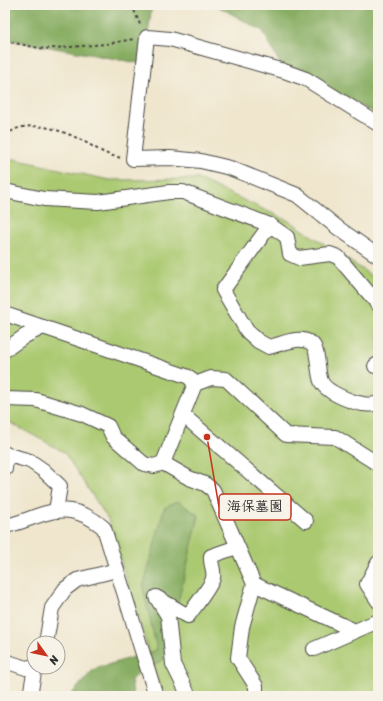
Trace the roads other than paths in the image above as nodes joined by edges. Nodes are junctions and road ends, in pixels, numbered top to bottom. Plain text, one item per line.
1 (378, 124) edge
2 (5, 191) edge
3 (270, 225) junction
4 (378, 256) edge
5 (378, 304) edge
6 (5, 314) edge
7 (43, 328) junction
8 (5, 350) edge
9 (195, 384) junction
10 (5, 399) edge
11 (378, 404) edge
12 (183, 415) junction
13 (5, 454) edge
14 (163, 463) junction
15 (378, 464) edge
16 (5, 469) edge
17 (56, 511) junction
18 (306, 521) dead end
19 (5, 526) edge
20 (237, 547) junction
21 (378, 563) edge
22 (118, 570) junction
23 (254, 584) junction
24 (378, 601) edge
25 (378, 621) edge
26 (355, 631) junction
27 (47, 635) edge
28 (314, 648) dead end
29 (5, 661) edge
30 (26, 668) edge
31 (33, 675) edge
32 (30, 696) edge
33 (156, 696) edge
34 (189, 696) edge
35 (256, 696) edge

1 - 4 street
2 - 3 street
3 - 5 street
3 - 11 street
6 - 7 street
7 - 8 street
7 - 9 street
9 - 12 street
9 - 15 street
10 - 14 street
12 - 14 street
12 - 18 street
13 - 16 street
13 - 17 street
14 - 20 street
17 - 19 street
17 - 22 street
20 - 23 street
20 - 34 street
21 - 24 street
22 - 27 street
22 - 33 street
23 - 26 street
23 - 35 street
25 - 26 street
26 - 28 street
29 - 30 street
31 - 32 street

